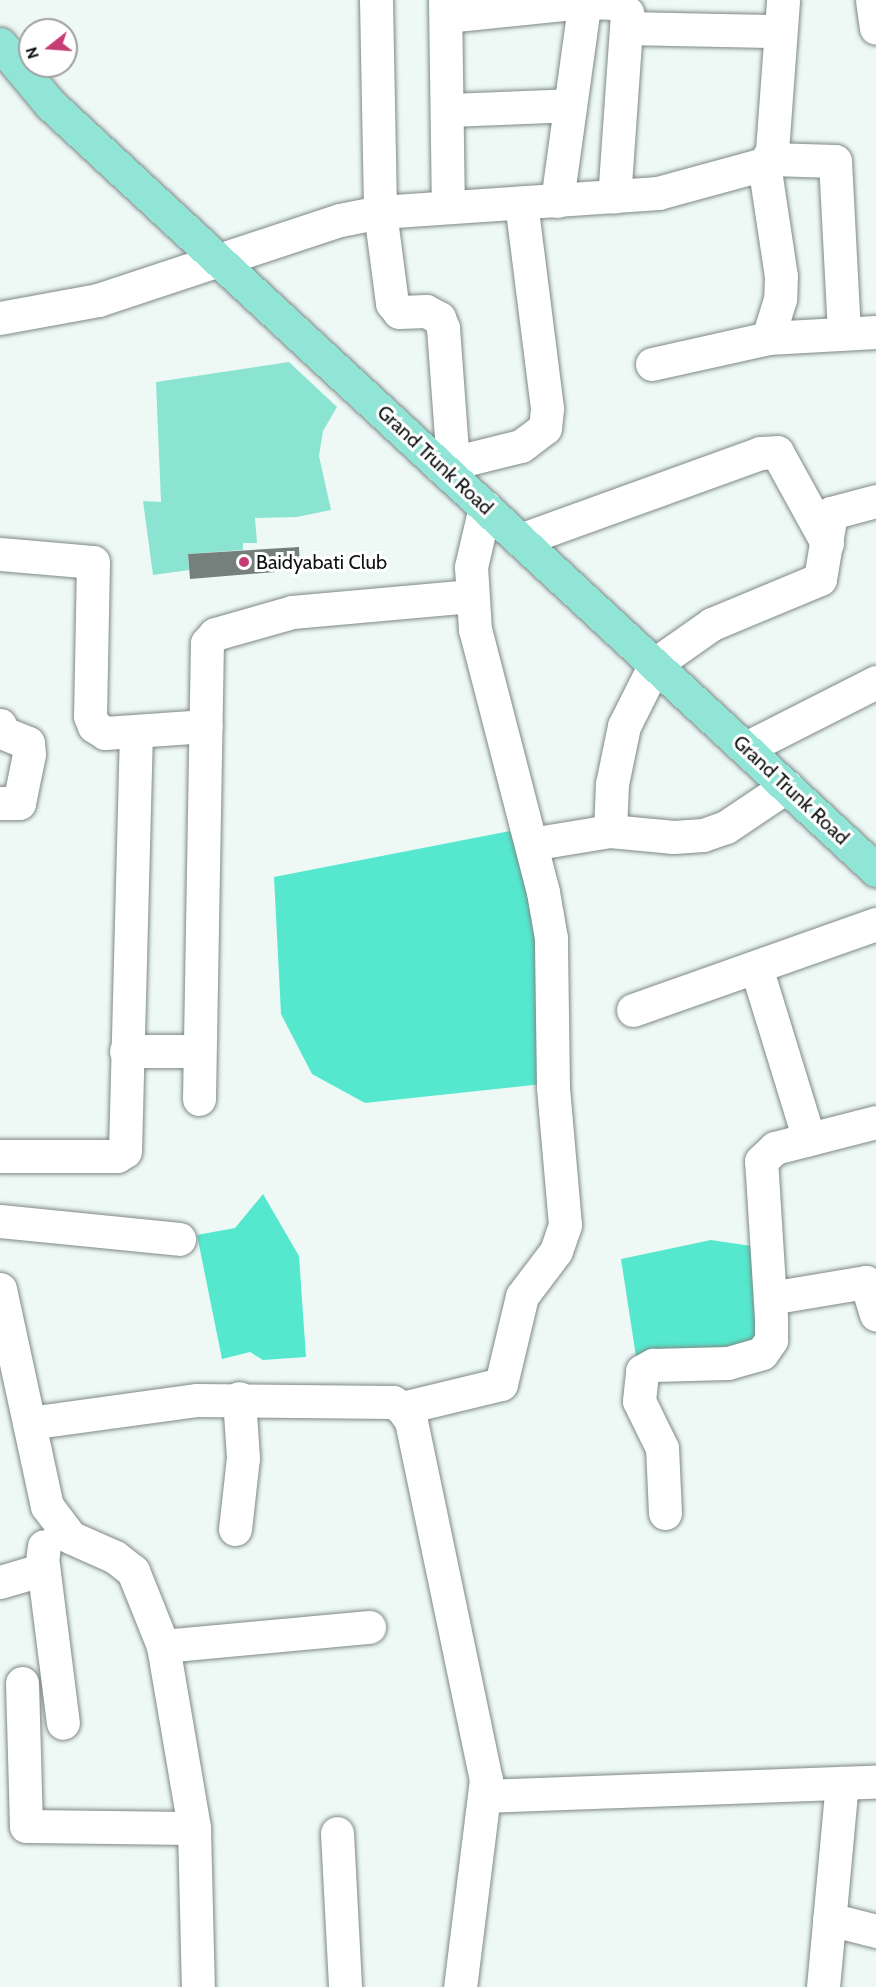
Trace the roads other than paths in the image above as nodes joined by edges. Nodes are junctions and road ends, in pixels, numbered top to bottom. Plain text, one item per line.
1 (376, 0) edge
2 (872, 0) edge
3 (585, 1) edge
4 (445, 8) edge
5 (781, 15) edge
6 (876, 27) edge
7 (629, 28) junction
8 (0, 44) edge
9 (570, 105) junction
10 (448, 110) junction
11 (767, 162) junction
12 (614, 197) junction
13 (557, 201) junction
14 (521, 203) junction
15 (448, 207) junction
16 (380, 212) junction
17 (217, 260) junction
18 (0, 318) edge
19 (860, 332) edge
20 (768, 338) junction
21 (652, 364) dead end
22 (446, 464) junction
23 (876, 501) edge
24 (485, 507) junction
25 (520, 540) junction
26 (827, 543) junction
27 (0, 554) edge
28 (471, 596) junction
29 (655, 664) junction
30 (876, 682) edge
31 (0, 725) edge
32 (206, 726) junction
33 (136, 731) junction
34 (746, 747) junction
35 (787, 786) junction
36 (0, 803) edge
37 (610, 831) junction
38 (531, 844) junction
39 (876, 870) edge
40 (876, 924) edge
41 (756, 966) junction
42 (633, 1010) dead end
43 (126, 1051) junction
44 (199, 1051) junction
45 (199, 1099) dead end
46 (876, 1122) edge
47 (809, 1139) junction
48 (0, 1156) edge
49 (0, 1221) edge
50 (180, 1239) dead end
51 (0, 1289) edge
52 (770, 1298) junction
53 (876, 1314) edge
54 (239, 1398) junction
55 (402, 1408) junction
56 (29, 1423) junction
57 (46, 1506) junction
58 (665, 1513) dead end
59 (235, 1529) dead end
60 (43, 1565) junction
61 (0, 1582) edge
62 (369, 1627) dead end
63 (163, 1646) junction
64 (22, 1683) dead end
65 (63, 1723) dead end
66 (876, 1782) edge
67 (842, 1783) junction
68 (486, 1796) junction
69 (194, 1828) junction
70 (337, 1833) dead end
71 (829, 1919) junction
72 (876, 1931) edge
73 (198, 1987) edge
74 (345, 1987) edge
75 (460, 1987) edge
76 (823, 1987) edge

1 - 16 street
2 - 6 street
3 - 4 street
3 - 7 street
3 - 9 street
4 - 10 street
5 - 7 street
5 - 11 street
7 - 12 street
8 - 17 main road, Grand Trunk Road
9 - 10 street
9 - 13 street
10 - 15 street
11 - 12 street
11 - 19 street
11 - 20 street
12 - 13 street
13 - 14 street
14 - 15 street
14 - 22 street
15 - 16 street
16 - 17 street
16 - 22 street
17 - 18 street
17 - 22 main road, Grand Trunk Road
19 - 20 street
20 - 21 street
22 - 24 main road, Grand Trunk Road
23 - 26 street
24 - 25 main road, Grand Trunk Road
24 - 28 street
25 - 26 street
25 - 29 main road, Grand Trunk Road
26 - 29 street
27 - 33 street
28 - 32 street
28 - 38 street
29 - 34 main road, Grand Trunk Road
29 - 37 street
30 - 34 street
31 - 36 street
32 - 33 street
32 - 44 street
33 - 43 street
34 - 35 main road, Grand Trunk Road
35 - 37 street
35 - 39 main road, Grand Trunk Road
37 - 38 street
38 - 55 street
40 - 41 street
41 - 42 street
41 - 47 street
43 - 44 street
43 - 48 street
44 - 45 street
46 - 47 street
47 - 52 street
49 - 50 street
51 - 56 street
52 - 53 street
52 - 58 street
54 - 55 street
54 - 56 street
54 - 59 street
55 - 68 street
56 - 57 street
57 - 60 street
57 - 63 street
60 - 61 street
60 - 65 street
62 - 63 street
63 - 69 street
64 - 69 street
66 - 67 street
67 - 68 street
67 - 71 street
68 - 75 street
69 - 73 street
70 - 74 street
71 - 72 street
71 - 76 street

